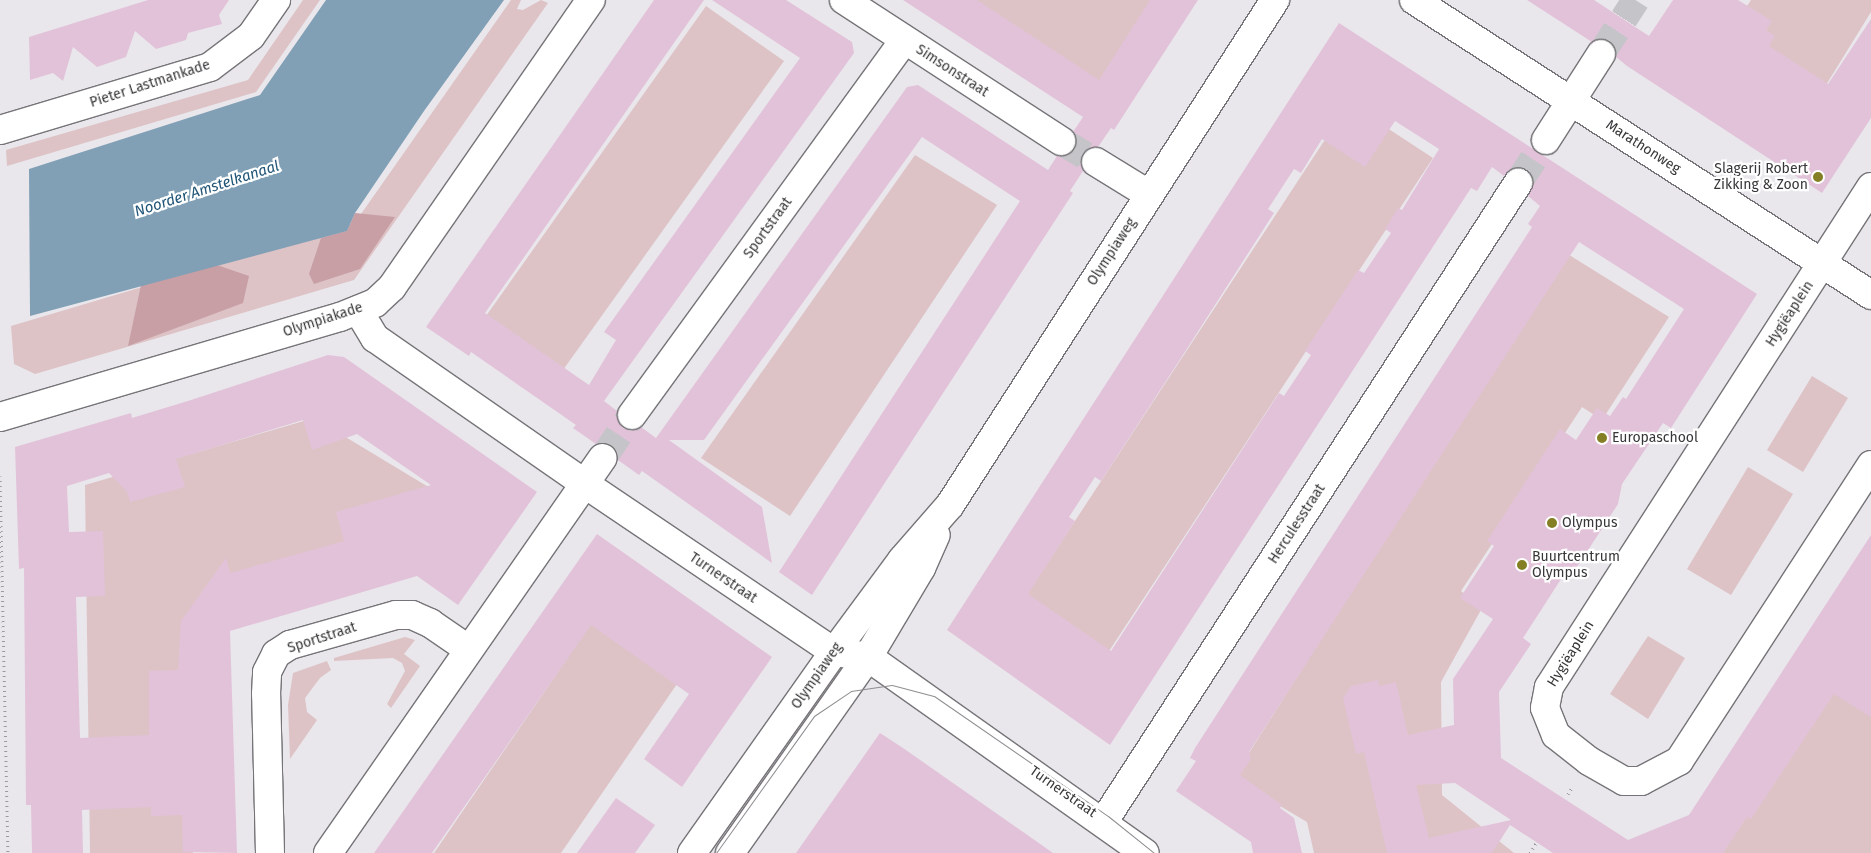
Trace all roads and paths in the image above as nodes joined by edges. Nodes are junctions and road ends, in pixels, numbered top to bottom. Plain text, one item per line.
1 (276, 0) edge
2 (591, 0) edge
3 (844, 0) edge
4 (1275, 0) edge
5 (1414, 0) edge
6 (904, 40) junction
7 (1601, 54) tunnel mouth
8 (1571, 100) junction
9 (0, 130) edge
10 (1546, 140) tunnel mouth
11 (1061, 141) tunnel mouth
12 (1096, 162) tunnel mouth
13 (1518, 183) tunnel mouth
14 (1871, 187) edge
15 (1148, 194) junction
16 (1822, 263) junction
17 (1871, 295) edge
18 (358, 310) junction
19 (632, 415) tunnel mouth
20 (0, 417) edge
21 (603, 458) tunnel mouth
22 (1871, 466) edge
23 (0, 476) edge
24 (585, 484) junction
25 (950, 504) junction
26 (468, 650) junction
27 (834, 652) junction
28 (868, 656) junction
29 (1104, 821) junction
30 (1536, 843) dead end
31 (8, 853) edge
32 (270, 853) edge
33 (328, 853) edge
34 (692, 853) edge
35 (730, 853) edge
36 (1145, 853) edge
37 (1530, 853) edge

1 - 9 street, Pieter Lastmankade
2 - 18 street, Olympiakade
3 - 6 street, Simsonstraat
4 - 15 street, Olympiaweg
5 - 8 street, Marathonweg
6 - 11 street, Simsonstraat
6 - 19 street, Sportstraat
7 - 8 street
8 - 10 street
8 - 16 street, Marathonweg
12 - 15 street
13 - 29 street, Herculesstraat
14 - 16 street, Hygiëaplein
15 - 25 street, Olympiaweg
16 - 17 street, Marathonweg
16 - 22 street, Hygiëaplein
18 - 20 street, Olympiakade
18 - 24 street, Turnerstraat
21 - 24 street
23 - 31 path
24 - 26 street
24 - 27 street, Turnerstraat
25 - 27 street, Olympiaweg
25 - 28 street, Olympiaweg
26 - 32 street, Sportstraat
26 - 33 street
27 - 28 street, Turnerstraat
27 - 34 street, Olympiaweg
28 - 29 street, Turnerstraat
28 - 35 street, Olympiaweg
29 - 36 street
30 - 37 path

